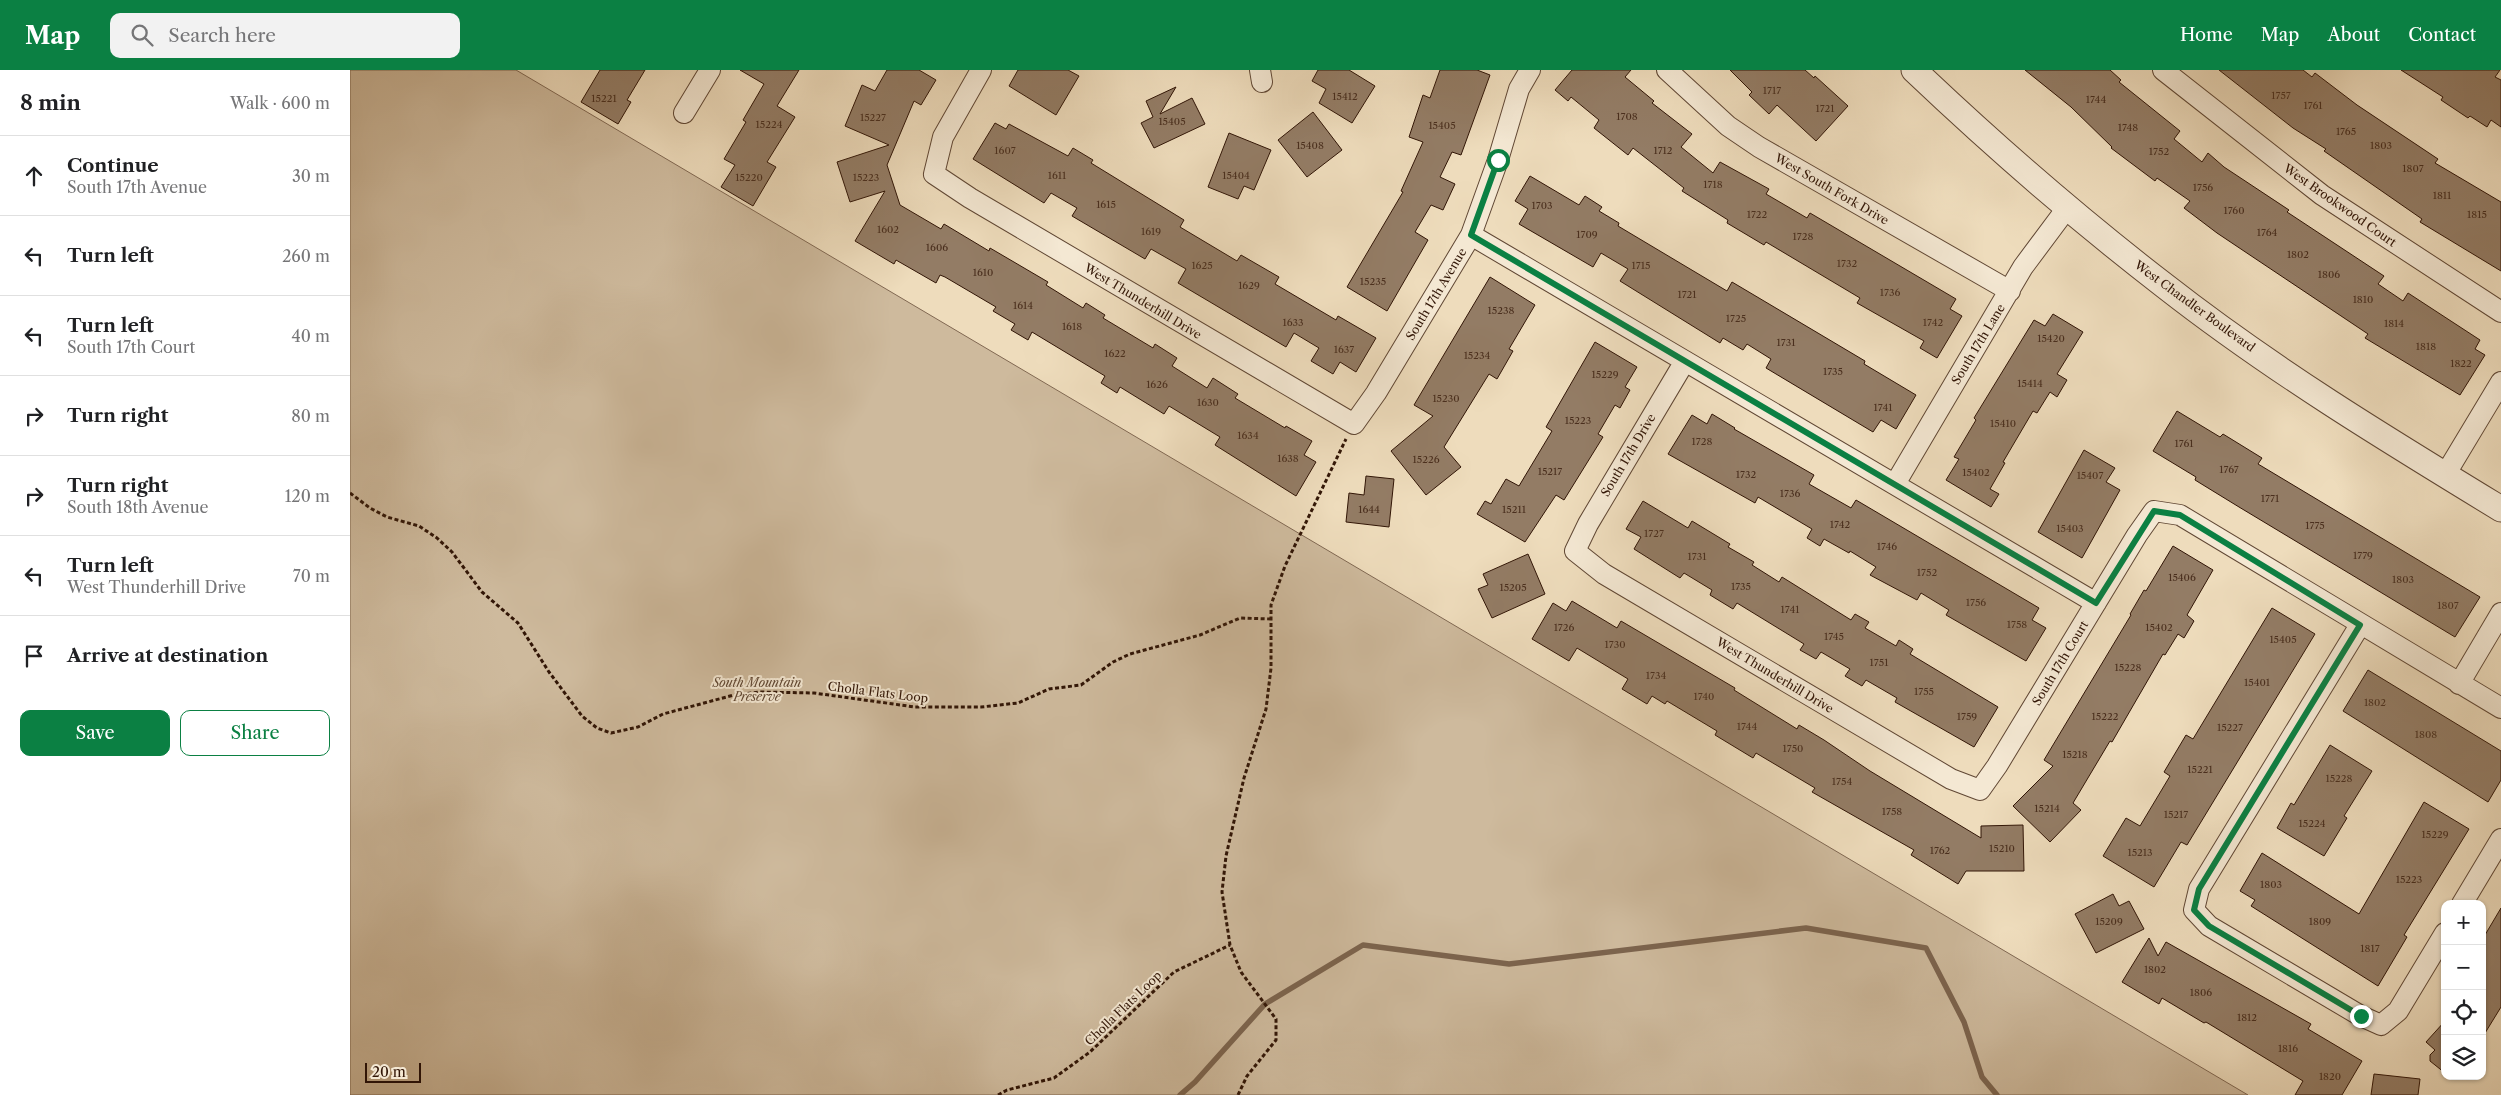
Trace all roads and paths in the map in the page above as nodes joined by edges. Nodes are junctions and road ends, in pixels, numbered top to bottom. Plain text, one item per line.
1 (710, 70) edge
2 (981, 70) edge
3 (1530, 70) edge
4 (1667, 70) edge
5 (1914, 70) edge
6 (2163, 70) edge
7 (684, 113) dead end
8 (2067, 208) junction
9 (1471, 235) junction
10 (2010, 291) junction
11 (2501, 312) edge
12 (1685, 361) junction
13 (2501, 382) edge
14 (1354, 424) junction
15 (2445, 475) junction
16 (1895, 484) junction
17 (350, 493) edge
18 (2501, 509) edge
19 (1575, 551) joint
20 (2096, 603) junction
21 (2501, 613) edge
22 (1271, 619) junction
23 (2360, 625) junction
24 (2459, 684) junction
25 (2501, 708) edge
26 (1980, 790) joint
27 (2501, 839) edge
28 (2464, 900) edge
29 (2441, 940) edge
30 (1230, 945) junction
31 (998, 1095) edge
32 (1238, 1095) edge

1 - 7 street
2 - 14 street, West Thunderhill Drive
3 - 9 street, South 17th Avenue
4 - 10 street, West South Fork Drive
5 - 8 street, West Chandler Boulevard
6 - 11 street, West Brookwood Court
8 - 10 street, South 17th Lane
8 - 15 street, West Chandler Boulevard
9 - 12 street
9 - 14 street, South 17th Avenue
10 - 16 street, South 17th Lane
12 - 16 street
12 - 19 street, South 17th Drive
13 - 15 street
14 - 22 path
15 - 18 street, West Chandler Boulevard
16 - 20 street
17 - 22 path, Cholla Flats Loop
19 - 26 street, West Thunderhill Drive
20 - 23 street, South 17th Court
20 - 26 street, South 17th Court
21 - 24 street
22 - 30 path
23 - 24 street
23 - 29 street
24 - 25 street
27 - 28 street
30 - 31 path, Cholla Flats Loop
30 - 32 path

